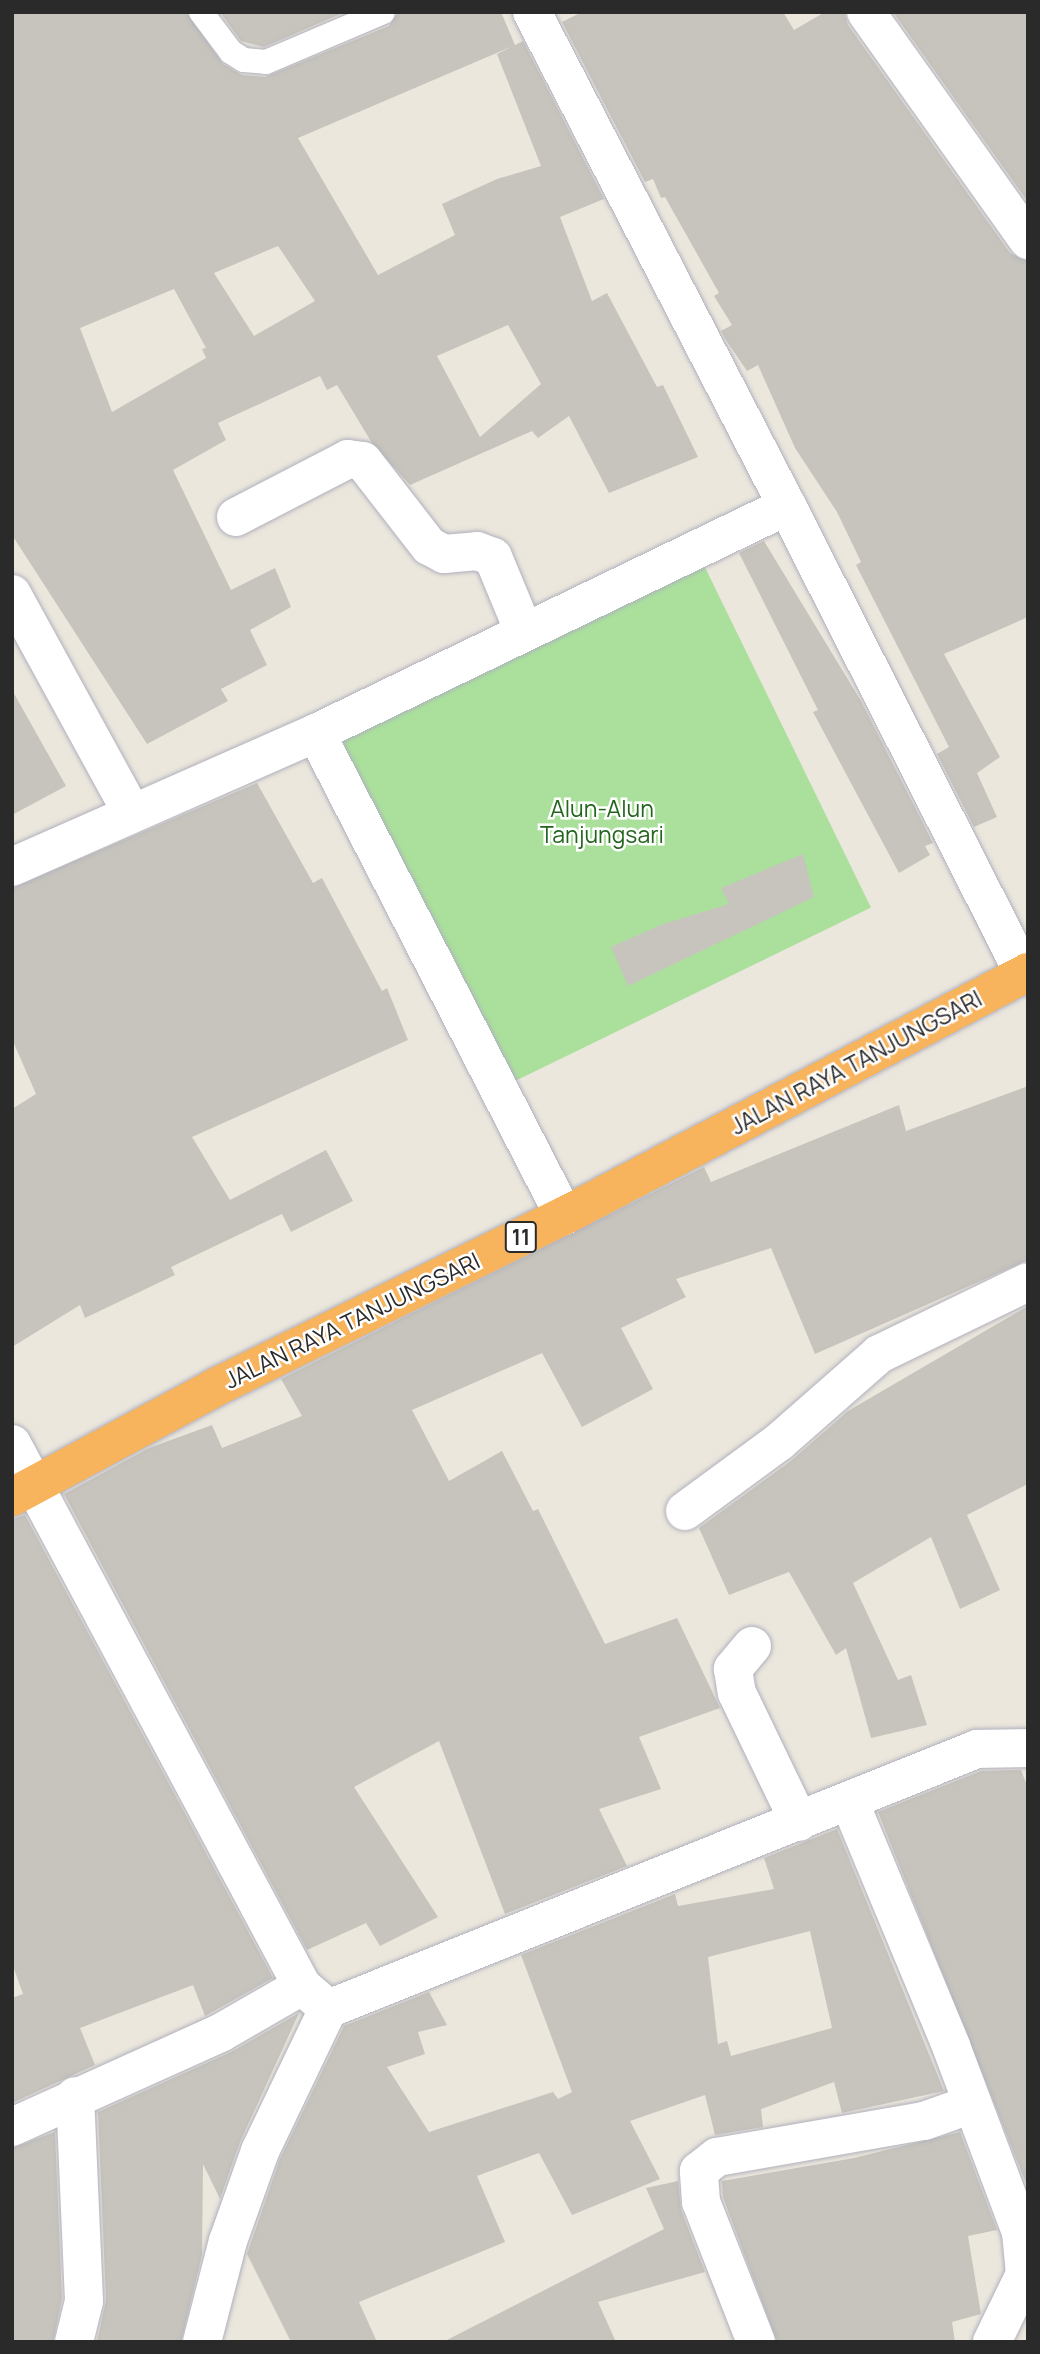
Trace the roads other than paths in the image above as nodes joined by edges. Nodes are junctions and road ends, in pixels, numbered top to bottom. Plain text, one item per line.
1 (201, 12) edge
2 (383, 12) edge
3 (532, 12) edge
4 (866, 12) edge
5 (1028, 240) edge
6 (787, 506) junction
7 (236, 517) dead end
8 (12, 594) edge
9 (524, 632) junction
10 (316, 733) junction
11 (131, 811) junction
12 (12, 867) edge
13 (1026, 976) edge
14 (564, 1216) junction
15 (1028, 1282) edge
16 (12, 1444) edge
17 (23, 1491) edge
18 (685, 1511) dead end
19 (752, 1646) dead end
20 (1028, 1748) edge
21 (850, 1803) junction
22 (799, 1822) junction
23 (315, 1997) junction
24 (75, 2096) junction
25 (972, 2104) junction
26 (12, 2127) edge
27 (74, 2342) edge
28 (202, 2342) edge
29 (756, 2342) edge
30 (992, 2342) edge

1 - 2 lane
3 - 6 street
4 - 5 street
6 - 9 street
6 - 13 street
7 - 9 street
8 - 11 street
9 - 10 street
10 - 11 street
10 - 14 street
11 - 12 street
13 - 14 highway, JALAN RAYA TANJUNGSARI / 11
14 - 17 highway, JALAN RAYA TANJUNGSARI / 11
15 - 18 street
16 - 17 street
17 - 23 street
19 - 22 street
20 - 21 street
21 - 22 street
21 - 25 street
22 - 23 street
23 - 24 street
23 - 28 street
24 - 26 street
24 - 27 street
25 - 29 street
25 - 30 street

